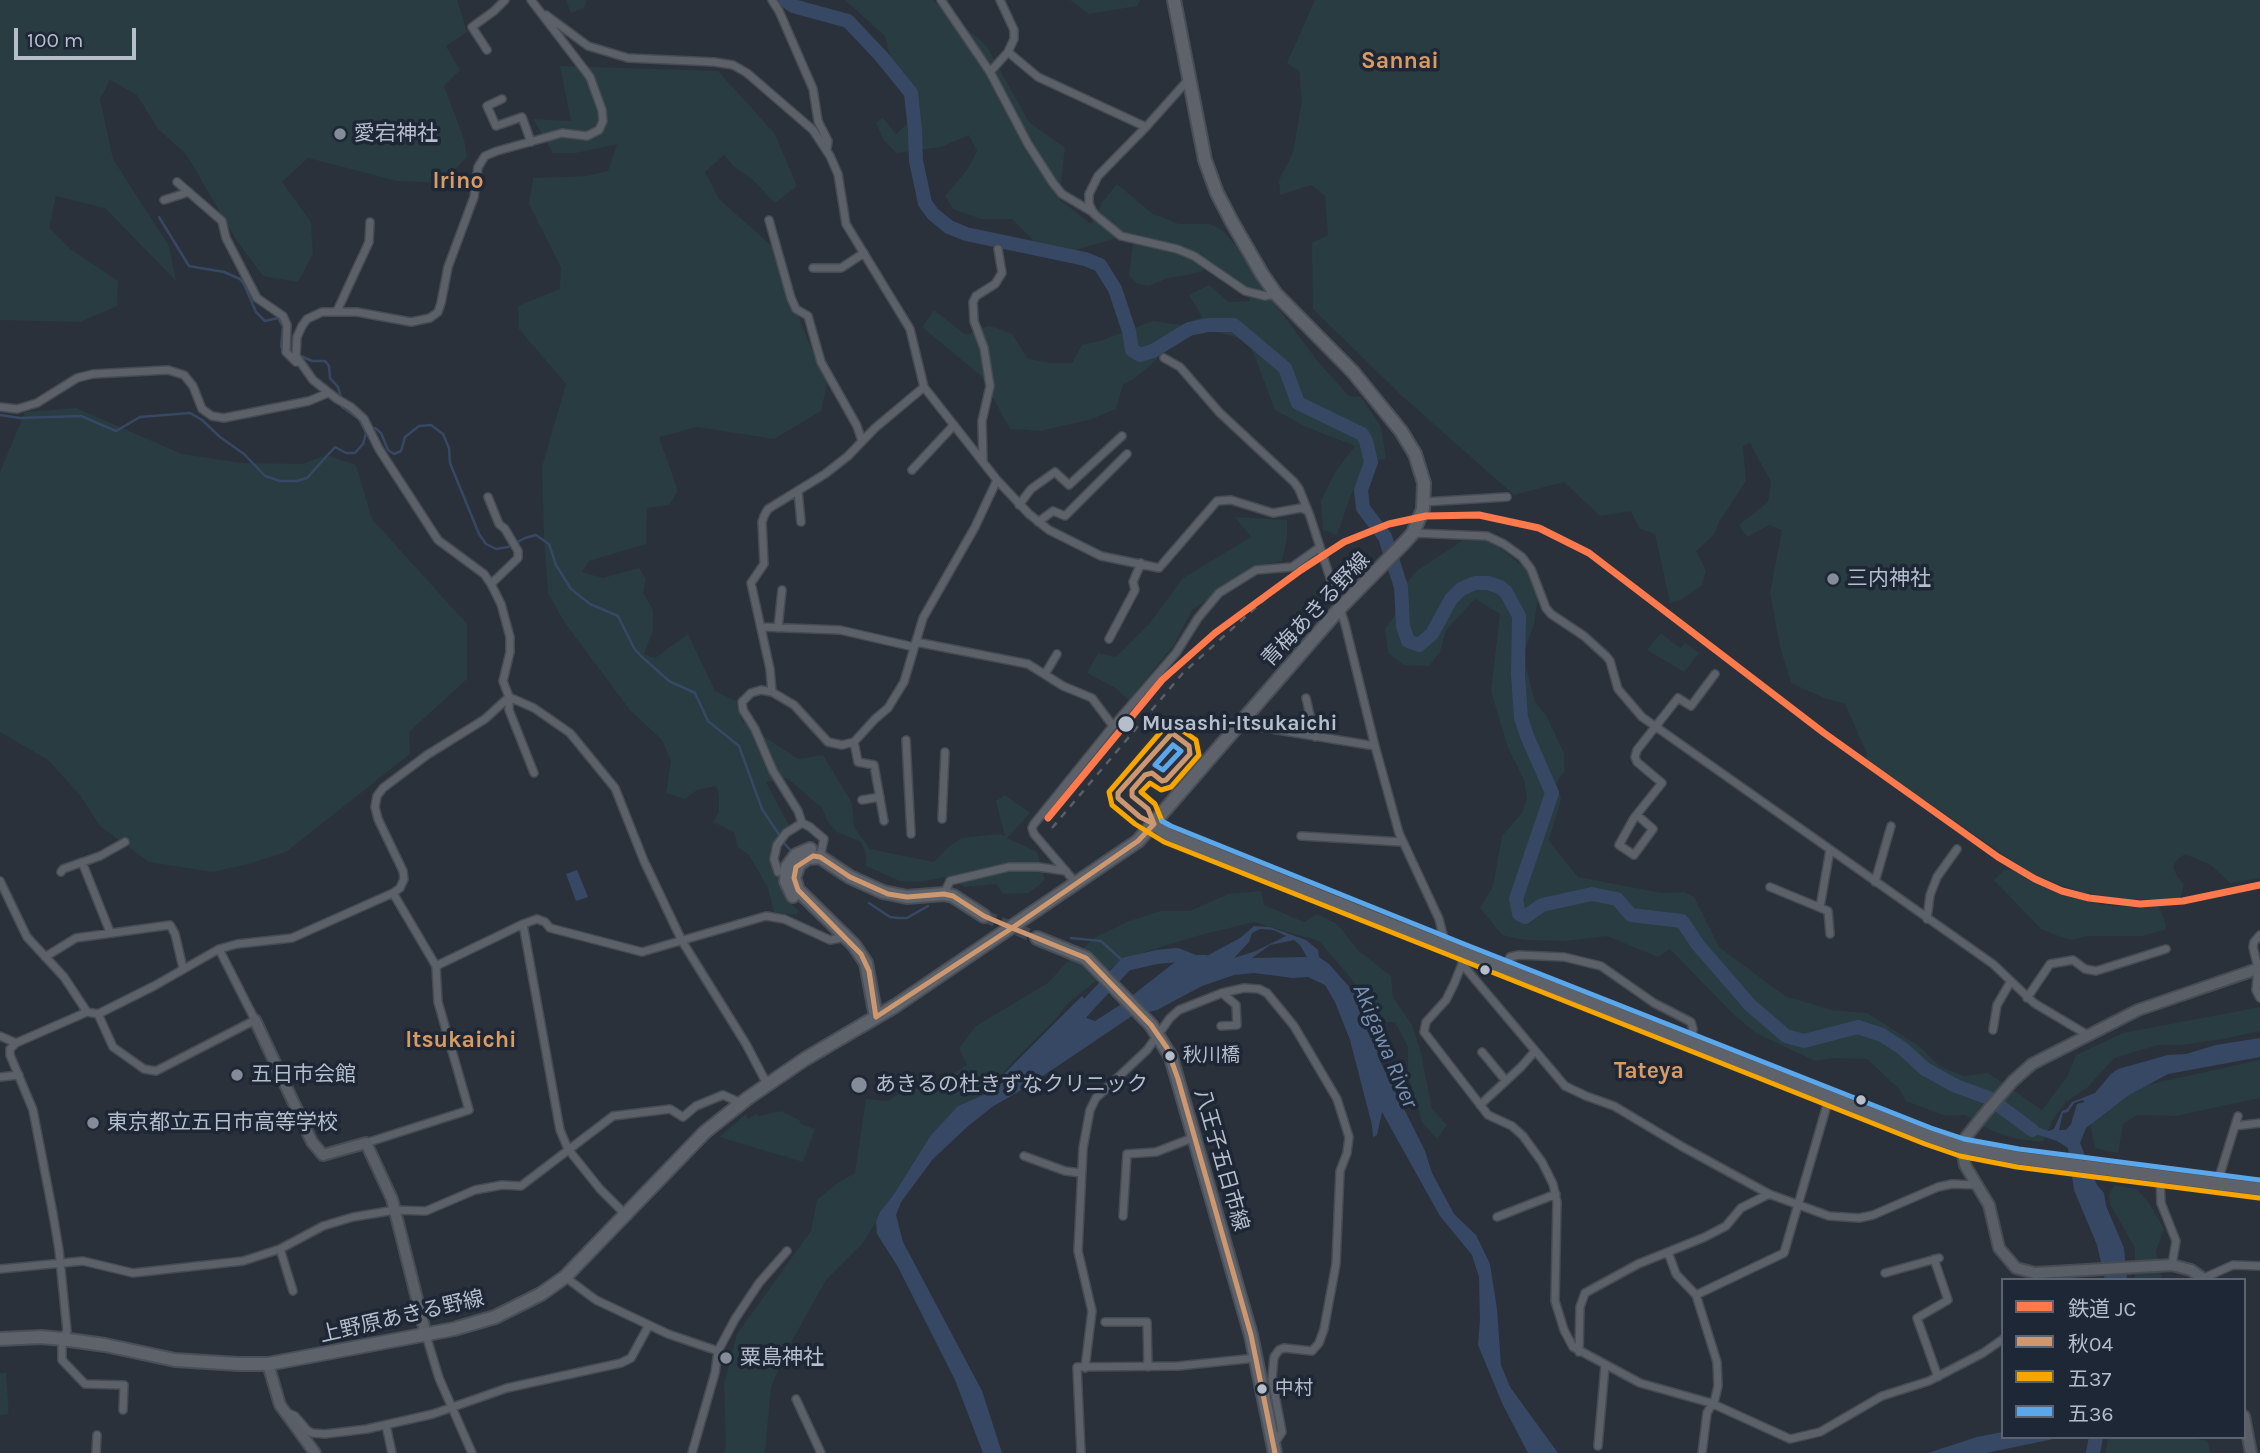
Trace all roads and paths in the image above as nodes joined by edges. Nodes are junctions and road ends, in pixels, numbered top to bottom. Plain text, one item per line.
1 (505, 0) edge
2 (531, 0) edge
3 (772, 0) edge
4 (941, 0) edge
5 (1000, 0) edge
6 (1174, 0) edge
7 (539, 11) junction
8 (487, 50) dead end
9 (1008, 52) junction
10 (990, 72) junction
11 (1188, 79) junction
12 (502, 99) dead end
13 (1146, 127) junction
14 (531, 142) junction
15 (826, 149) junction
16 (177, 182) dead end
17 (188, 192) junction
18 (164, 200) dead end
19 (1094, 214) junction
20 (769, 220) dead end
21 (370, 222) dead end
22 (999, 249) dead end
23 (864, 253) junction
24 (813, 268) dead end
25 (1276, 294) junction
26 (337, 311) junction
27 (1164, 358) dead end
28 (304, 370) junction
29 (924, 387) junction
30 (328, 393) junction
31 (0, 407) edge
32 (954, 425) junction
33 (1122, 436) dead end
34 (862, 441) junction
35 (1127, 454) dead end
36 (983, 462) junction
37 (912, 470) dead end
38 (1081, 474) junction
39 (997, 481) junction
40 (1093, 488) junction
41 (798, 491) junction
42 (488, 497) dead end
43 (1507, 497) dead end
44 (1423, 502) junction
45 (1019, 505) junction
46 (1306, 510) junction
47 (801, 522) dead end
48 (1038, 522) junction
49 (1413, 533) junction
50 (1320, 547) junction
51 (1141, 563) junction
52 (491, 584) junction
53 (782, 590) dead end
54 (1340, 608) junction
55 (761, 627) junction
56 (778, 628) junction
57 (1109, 639) dead end
58 (915, 645) junction
59 (1057, 654) dead end
60 (1045, 674) junction
61 (1715, 674) dead end
62 (772, 692) junction
63 (509, 697) junction
64 (1306, 698) dead end
65 (1241, 724) junction
66 (1113, 726) junction
67 (1656, 727) junction
68 (1315, 737) junction
69 (906, 740) dead end
70 (854, 743) junction
71 (1375, 746) junction
72 (945, 752) dead end
73 (534, 773) dead end
74 (880, 797) junction
75 (862, 800) dead end
76 (1637, 815) junction
77 (942, 819) dead end
78 (884, 821) dead end
79 (802, 823) junction
80 (1154, 824) junction
81 (1891, 826) dead end
82 (911, 834) dead end
83 (1301, 836) dead end
84 (125, 842) dead end
85 (1402, 842) junction
86 (1957, 849) dead end
87 (1830, 850) junction
88 (821, 853) junction
89 (82, 862) junction
90 (61, 872) dead end
91 (778, 872) dead end
92 (1067, 872) junction
93 (0, 881) edge
94 (1875, 882) junction
95 (1076, 883) junction
96 (1770, 887) dead end
97 (393, 893) junction
98 (944, 894) junction
99 (1820, 906) junction
100 (984, 916) tunnel mouth
101 (1927, 919) junction
102 (523, 924) junction
103 (110, 932) junction
104 (1830, 934) dead end
105 (2260, 935) edge
106 (846, 937) junction
107 (1037, 938) tunnel mouth
108 (682, 941) junction
109 (1446, 947) junction
110 (219, 949) junction
111 (2166, 949) dead end
112 (45, 957) junction
113 (1461, 958) junction
114 (436, 966) junction
115 (183, 968) junction
116 (2259, 968) edge
117 (1504, 970) junction
118 (2011, 981) junction
119 (1222, 993) junction
120 (2027, 998) junction
121 (2260, 998) edge
122 (87, 1012) junction
123 (97, 1014) junction
124 (876, 1017) junction
125 (256, 1020) junction
126 (1221, 1026) dead end
127 (1155, 1029) junction
128 (1993, 1030) dead end
129 (2086, 1034) junction
130 (0, 1036) edge
131 (16, 1043) junction
132 (1690, 1043) junction
133 (1535, 1051) junction
134 (1482, 1052) dead end
135 (19, 1074) junction
136 (0, 1077) edge
137 (1506, 1081) junction
138 (767, 1084) junction
139 (1829, 1098) junction
140 (741, 1103) junction
141 (1480, 1105) junction
142 (2238, 1116) dead end
143 (2260, 1123) edge
144 (2235, 1126) junction
145 (1195, 1137) junction
146 (366, 1143) junction
147 (1962, 1147) junction
148 (568, 1149) junction
149 (1024, 1156) dead end
150 (1081, 1172) junction
151 (2160, 1177) junction
152 (2217, 1184) junction
153 (1978, 1185) junction
154 (2260, 1189) edge
155 (1556, 1194) junction
156 (1769, 1194) junction
157 (1798, 1204) junction
158 (395, 1210) junction
159 (625, 1214) junction
160 (1123, 1216) dead end
161 (1497, 1216) dead end
162 (279, 1249) junction
163 (787, 1251) dead end
164 (1668, 1252) junction
165 (60, 1263) junction
166 (2172, 1265) junction
167 (2260, 1266) edge
168 (2016, 1268) junction
169 (0, 1269) edge
170 (1885, 1273) dead end
171 (565, 1278) junction
172 (2020, 1278) edge
173 (2202, 1278) edge
174 (2206, 1278) edge
175 (293, 1291) dead end
176 (1696, 1295) junction
177 (1105, 1322) dead end
178 (649, 1325) junction
179 (426, 1335) junction
180 (0, 1339) edge
181 (62, 1339) junction
182 (2001, 1340) edge
183 (719, 1352) junction
184 (1579, 1352) junction
185 (1256, 1358) junction
186 (268, 1364) junction
187 (1605, 1366) junction
188 (1148, 1367) junction
189 (1085, 1368) junction
190 (1938, 1377) junction
191 (796, 1399) dead end
192 (1711, 1403) junction
193 (452, 1408) junction
194 (123, 1410) dead end
195 (284, 1411) junction
196 (386, 1424) junction
197 (2246, 1425) edge
198 (97, 1435) dead end
199 (1598, 1446) dead end
200 (1274, 1449) edge
201 (2260, 1451) edge
202 (96, 1453) edge
203 (315, 1453) edge
204 (392, 1453) edge
205 (472, 1453) edge
206 (692, 1453) edge
207 (821, 1453) edge
208 (1081, 1453) edge
209 (1702, 1453) edge
210 (2252, 1453) edge

1 - 8 street
2 - 7 street
3 - 15 street
4 - 10 street
5 - 9 street
6 - 11 main road, 青梅あきる野線
7 - 14 street
7 - 15 street
9 - 10 street
9 - 13 street
10 - 19 street
11 - 13 street
11 - 25 main road, 青梅あきる野線
12 - 14 street
13 - 19 street
14 - 26 street
15 - 23 street
16 - 17 street
17 - 18 street
17 - 28 street
19 - 25 street
20 - 34 street
21 - 26 street
22 - 36 street
23 - 24 street
23 - 29 street
25 - 44 main road, 青梅あきる野線
26 - 28 street
27 - 46 street
28 - 30 street
29 - 32 street
29 - 34 street
30 - 31 street
30 - 52 street
32 - 36 street
32 - 37 street
33 - 38 street
34 - 41 street
35 - 40 street
36 - 39 street
38 - 40 street
38 - 45 street
39 - 45 street
39 - 58 street
40 - 48 street
41 - 47 street
41 - 55 street
42 - 52 street
43 - 44 street
44 - 49 main road, 青梅あきる野線
45 - 48 street
46 - 50 street
46 - 51 street
48 - 51 street
49 - 54 main road, 青梅あきる野線
49 - 67 street
50 - 54 street
50 - 66 street
51 - 57 street
52 - 63 street
53 - 56 street
54 - 65 main road, 青梅あきる野線
54 - 71 street
55 - 56 street
55 - 62 street
56 - 58 street
58 - 60 street
58 - 70 street
59 - 60 street
60 - 66 street
61 - 67 street
62 - 70 street
62 - 79 street
63 - 73 street
63 - 97 street
63 - 108 street
64 - 68 street
65 - 68 street
65 - 80 main road, 青梅あきる野線
66 - 92 street
67 - 76 street
67 - 87 street
68 - 71 street
69 - 82 street
70 - 74 street
71 - 85 street
72 - 77 street
74 - 75 street
74 - 78 street
76 - 76 street
79 - 88 street
79 - 91 street
80 - 95 main road, 青梅あきる野線
80 - 109 main road
81 - 94 street
83 - 85 street
84 - 89 street
85 - 109 street
86 - 101 street
87 - 94 street
87 - 99 street
88 - 98 main road
88 - 106 main road
89 - 90 street
89 - 103 street
92 - 95 street
92 - 98 street
93 - 112 street
94 - 101 street
95 - 124 main road, 青梅あきる野線
96 - 99 street
97 - 110 street
97 - 114 street
98 - 100 main road
99 - 104 street
101 - 118 street
102 - 108 street
102 - 114 street
102 - 148 street
103 - 112 street
103 - 115 street
105 - 116 street
106 - 108 street
106 - 124 main road
107 - 127 main road, 八王子五日市線
108 - 138 street
109 - 113 main road
110 - 115 street
110 - 125 street
111 - 120 street
112 - 122 street
113 - 117 main road
113 - 133 street
113 - 141 street
114 - 146 street
115 - 123 street
116 - 121 street
116 - 129 street
117 - 132 main road
117 - 132 street
118 - 120 street
118 - 128 street
119 - 126 street
119 - 127 street
119 - 200 street
120 - 129 street
122 - 123 street
122 - 131 street
123 - 125 street
124 - 138 main road, 上野原あきる野線
125 - 146 street
127 - 145 main road, 八王子五日市線
127 - 150 street
129 - 147 street
130 - 131 street
131 - 135 street
132 - 139 main road
133 - 137 street
133 - 156 street
134 - 137 street
135 - 136 street
135 - 165 street
137 - 141 street
138 - 140 main road, 上野原あきる野線
139 - 147 main road
139 - 157 street
140 - 148 street
140 - 159 main road, 上野原あきる野線
141 - 155 street
142 - 144 street
143 - 144 street
144 - 152 street
145 - 160 street
145 - 185 main road, 八王子五日市線
146 - 158 street
147 - 151 main road
147 - 153 street
148 - 158 street
148 - 159 street
149 - 150 street
150 - 189 street
151 - 152 main road
151 - 166 street
152 - 154 main road
153 - 157 street
153 - 168 street
155 - 161 street
155 - 184 street
156 - 157 street
156 - 164 street
157 - 176 street
158 - 162 street
158 - 179 street
159 - 171 main road, 上野原あきる野線
162 - 165 street
162 - 175 street
163 - 183 street
164 - 176 street
164 - 184 street
165 - 169 street
165 - 181 street
166 - 168 street
166 - 173 street
167 - 174 street
168 - 172 street
170 - 190 street
171 - 178 street
171 - 179 main road, 上野原あきる野線
176 - 192 street
177 - 188 street
178 - 183 street
178 - 193 street
179 - 186 main road, 上野原あきる野線
179 - 193 street
180 - 181 main road, 上野原あきる野線
181 - 186 main road, 上野原あきる野線
181 - 194 street
182 - 190 street
183 - 206 street
184 - 187 street
185 - 188 street
185 - 200 main road, 八王子五日市線
186 - 195 street
187 - 192 street
187 - 199 street
188 - 189 street
189 - 208 street
190 - 192 street
191 - 207 street
192 - 209 street
193 - 196 street
193 - 205 street
195 - 196 street
195 - 203 street
196 - 204 street
197 - 210 street
198 - 202 street
201 - 210 street

